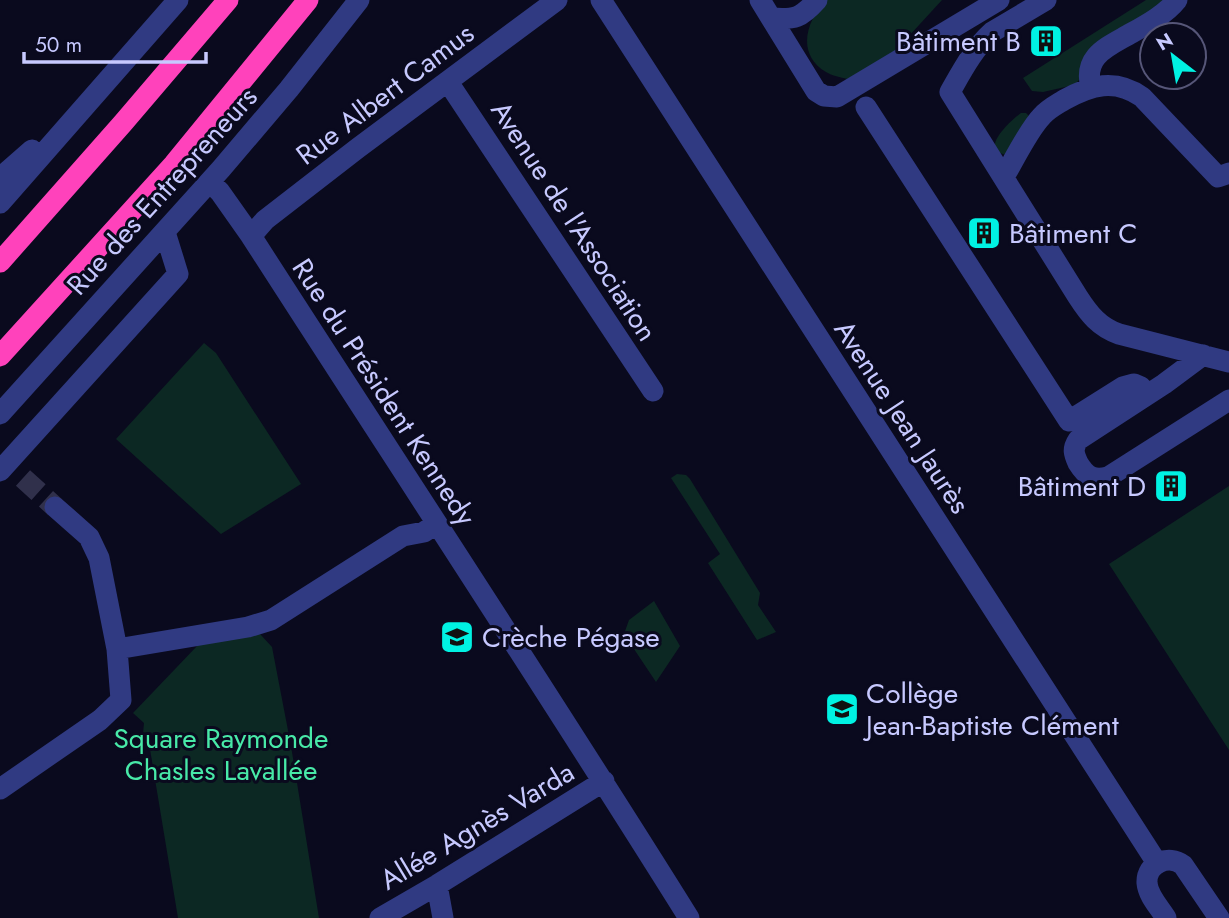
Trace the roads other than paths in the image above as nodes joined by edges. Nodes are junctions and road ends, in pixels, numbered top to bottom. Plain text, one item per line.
1 (178, 0) edge
2 (228, 0) edge
3 (308, 0) edge
4 (359, 0) edge
5 (557, 0) edge
6 (601, 0) edge
7 (817, 0) edge
8 (999, 0) edge
9 (1046, 0) edge
10 (1177, 0) edge
11 (766, 9) edge
12 (448, 82) junction
13 (1091, 88) junction
14 (100, 91) junction
15 (866, 107) dead end
16 (1229, 173) edge
17 (1004, 177) junction
18 (0, 178) edge
19 (210, 182) junction
20 (0, 204) edge
21 (165, 232) junction
22 (251, 236) junction
23 (0, 262) edge
24 (1203, 355) junction
25 (0, 356) edge
26 (1229, 362) edge
27 (653, 391) dead end
28 (1147, 395) junction
29 (1229, 400) edge
30 (0, 414) edge
31 (10, 471) edge
32 (55, 507) tunnel mouth
33 (436, 524) junction
34 (117, 649) junction
35 (604, 781) junction
36 (0, 789) edge
37 (1157, 863) junction
38 (437, 886) junction
39 (380, 918) edge
40 (443, 918) edge
41 (689, 918) edge
42 (1167, 918) edge
43 (1219, 918) edge

1 - 14 street
2 - 23 highway
3 - 25 highway
4 - 19 street, Rue des Entrepreneurs
5 - 12 street, Rue Albert Camus
6 - 37 street, Avenue Jean Jaurès
7 - 11 street
8 - 11 street
9 - 17 street
10 - 13 street
12 - 22 street, Rue Albert Camus
12 - 27 street, Avenue de l'Association
13 - 16 street
13 - 17 street
14 - 18 street
14 - 20 street
15 - 28 street
17 - 24 street
19 - 21 street, Rue des Entrepreneurs
19 - 22 street, Rue du Président Kennedy
21 - 30 street, Rue des Entrepreneurs
21 - 31 street
22 - 33 street, Rue du Président Kennedy
24 - 26 street
24 - 28 street
28 - 29 street
32 - 34 street
33 - 34 street
33 - 35 street, Rue du Président Kennedy
34 - 36 street
35 - 38 street, Allée Agnès Varda
35 - 41 street, Rue du Président Kennedy
37 - 42 street
37 - 43 street
38 - 39 street, Allée Agnès Varda
38 - 40 street

